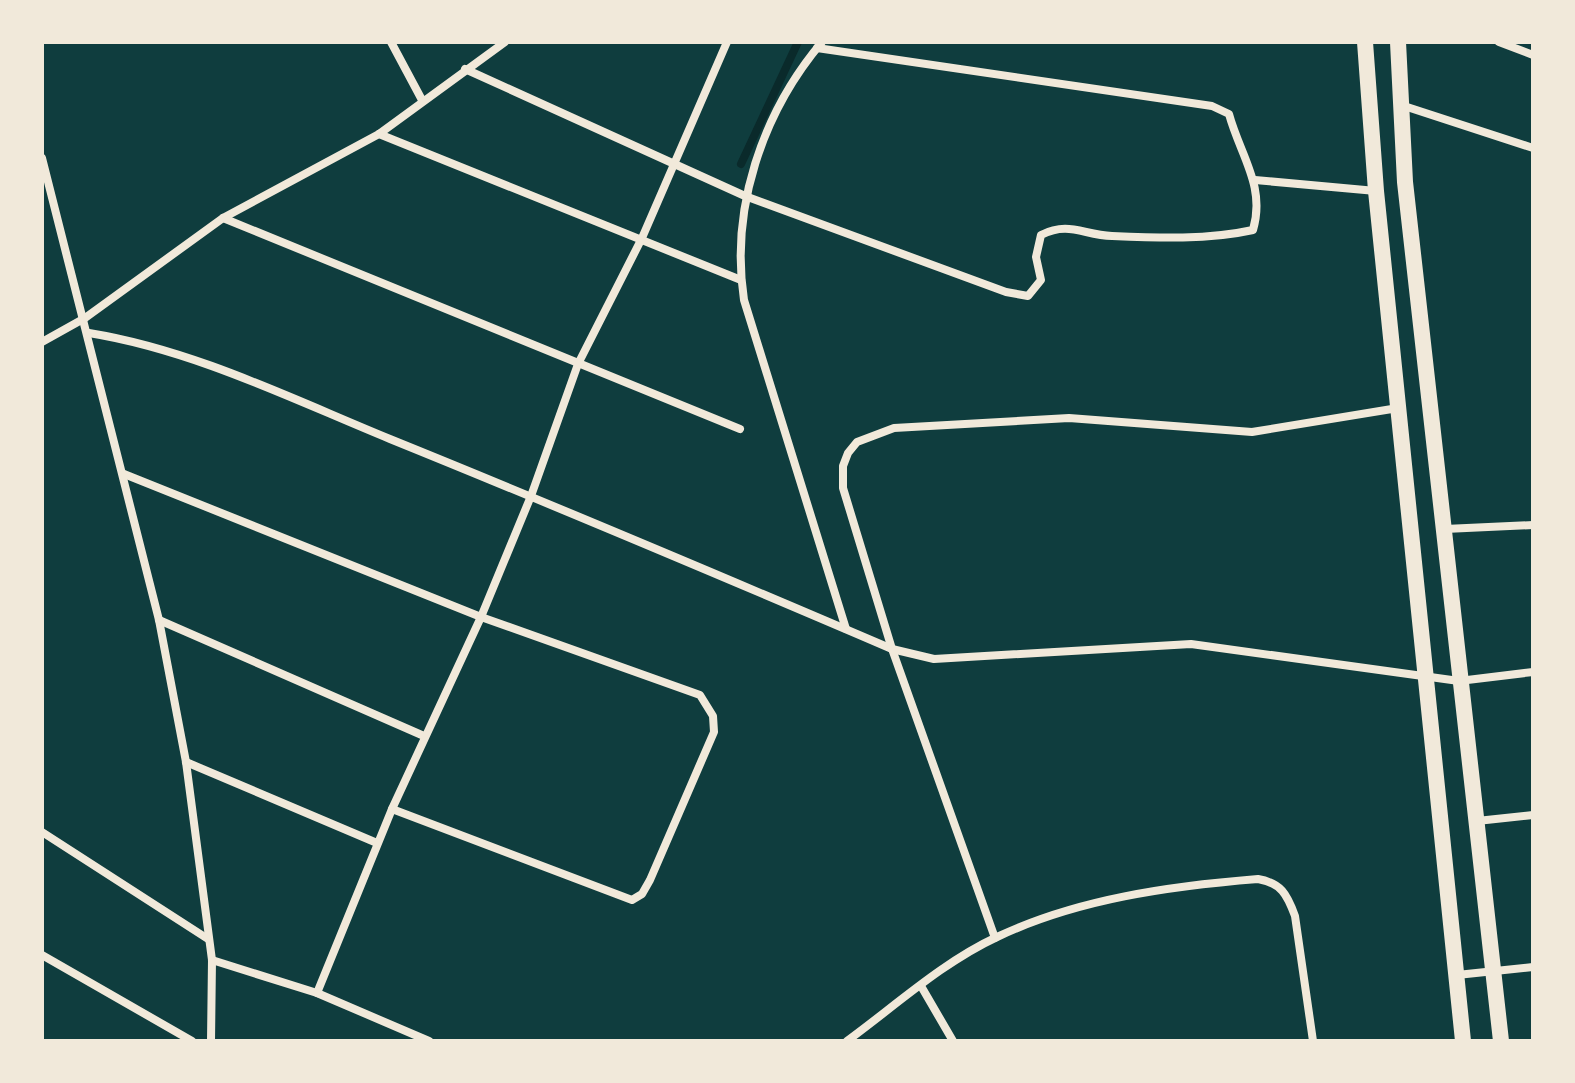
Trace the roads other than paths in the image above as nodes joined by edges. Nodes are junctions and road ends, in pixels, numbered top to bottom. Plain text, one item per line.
1 (391, 42) edge
2 (505, 42) edge
3 (727, 42) edge
4 (1365, 42) edge
5 (1398, 42) edge
6 (1499, 42) edge
7 (819, 45) edge
8 (1533, 55) edge
9 (465, 69) junction
10 (422, 100) junction
11 (1401, 105) junction
12 (379, 134) junction
13 (1533, 148) edge
14 (42, 158) edge
15 (675, 163) junction
16 (1255, 180) junction
17 (1376, 191) junction
18 (745, 196) junction
19 (223, 218) junction
20 (642, 238) junction
21 (741, 280) junction
22 (85, 318) junction
23 (89, 333) junction
24 (42, 342) edge
25 (578, 364) junction
26 (1400, 407) junction
27 (740, 429) dead end
28 (124, 474) junction
29 (531, 496) junction
30 (1533, 525) edge
31 (1445, 529) junction
32 (481, 617) junction
33 (159, 620) junction
34 (846, 629) junction
35 (892, 649) junction
36 (1533, 672) edge
37 (1425, 677) junction
38 (1459, 681) junction
39 (424, 736) junction
40 (186, 762) junction
41 (392, 809) junction
42 (1533, 815) edge
43 (1477, 821) junction
44 (42, 832) edge
45 (377, 843) junction
46 (995, 938) junction
47 (208, 939) junction
48 (42, 955) edge
49 (212, 960) junction
50 (1533, 967) edge
51 (1494, 971) junction
52 (1456, 975) junction
53 (921, 986) junction
54 (317, 993) junction
55 (192, 1041) edge
56 (211, 1041) edge
57 (429, 1041) edge
58 (847, 1041) edge
59 (953, 1041) edge
60 (1313, 1041) edge
61 (1463, 1041) edge
62 (1501, 1041) edge

1 - 10 street
2 - 9 street
3 - 15 street
4 - 17 main road
5 - 11 main road
6 - 8 street
7 - 16 street
7 - 18 street
9 - 10 street
9 - 15 street
10 - 12 street
11 - 13 street
11 - 31 main road
12 - 19 street
12 - 20 street
14 - 22 street
15 - 18 street
15 - 20 street
16 - 17 street
16 - 18 street
17 - 26 main road
18 - 21 street
19 - 22 street
19 - 25 street
20 - 21 street
20 - 25 street
21 - 34 street
22 - 23 street
22 - 24 street
23 - 28 street
23 - 29 street
25 - 27 street
25 - 29 street
26 - 35 street
26 - 37 main road
28 - 32 street
28 - 33 street
29 - 32 street
29 - 34 street
30 - 31 street
31 - 38 main road
32 - 39 street
32 - 41 street
33 - 39 street
33 - 40 street
34 - 35 street
35 - 37 street
35 - 46 street
36 - 38 street
37 - 38 street
37 - 52 main road
38 - 43 main road
39 - 41 street
40 - 45 street
40 - 47 street
41 - 45 street
42 - 43 street
43 - 51 main road
44 - 47 street
45 - 54 street
46 - 53 street
46 - 60 street
47 - 49 street
48 - 55 street
49 - 54 street
49 - 56 street
50 - 51 street
51 - 52 street
51 - 62 main road
52 - 61 main road
53 - 58 street
53 - 59 street
54 - 57 street

